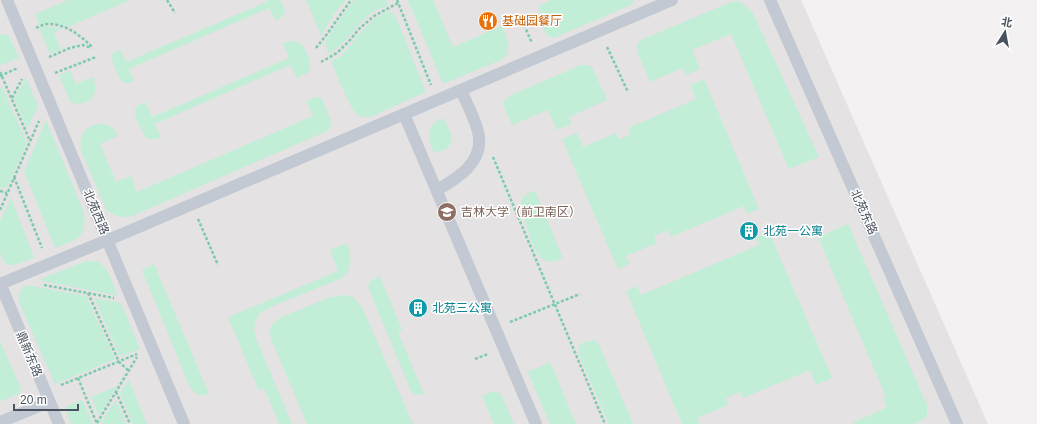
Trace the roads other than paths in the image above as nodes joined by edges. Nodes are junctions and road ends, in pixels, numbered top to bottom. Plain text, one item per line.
1 (7, 0) edge
2 (672, 0) edge
3 (770, 0) edge
4 (461, 90) junction
5 (404, 114) junction
6 (436, 190) junction
7 (107, 240) junction
8 (0, 284) edge
9 (49, 402) junction
10 (0, 422) edge
11 (59, 424) edge
12 (184, 424) edge
13 (536, 424) edge
14 (957, 424) edge

1 - 7 lane, 北苑西路
2 - 4 lane
3 - 14 lane, 北苑东路
4 - 5 lane
4 - 6 lane
5 - 6 lane
5 - 7 lane
6 - 13 lane
7 - 8 lane
7 - 12 lane, 北苑西路
8 - 9 lane, 鼎新东路
9 - 10 lane
9 - 11 lane, 鼎新东路

